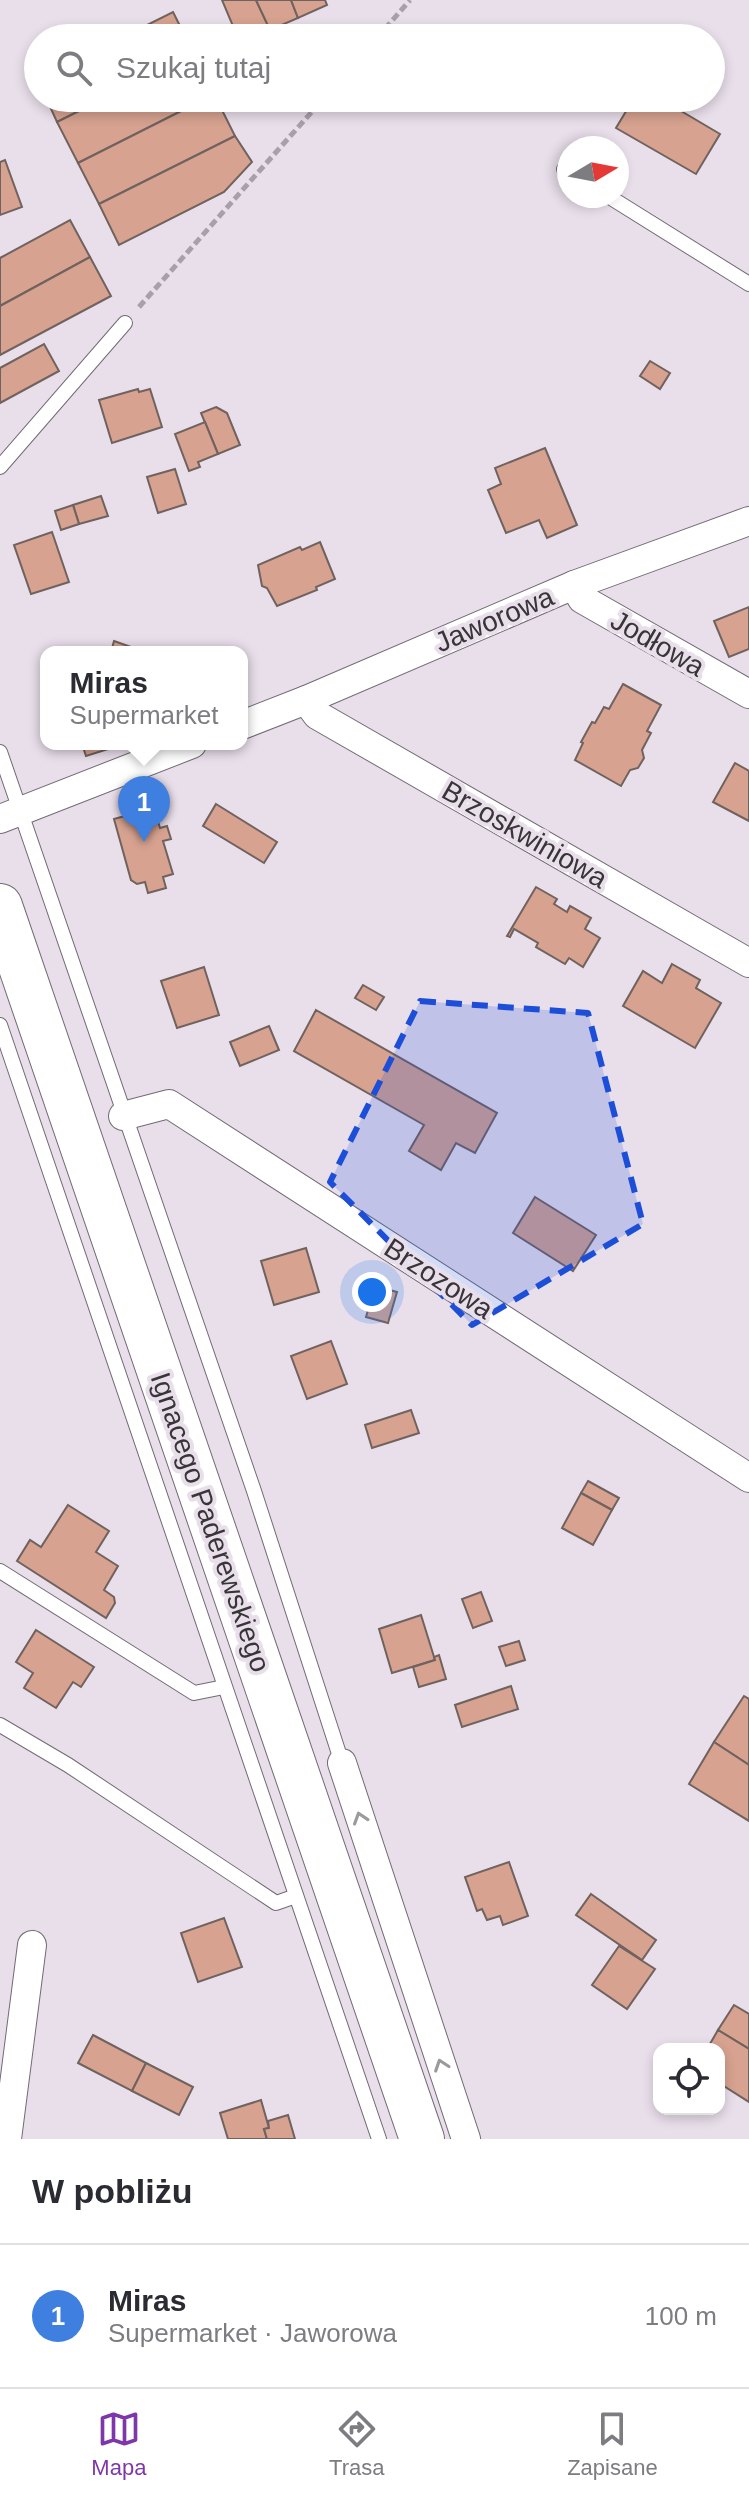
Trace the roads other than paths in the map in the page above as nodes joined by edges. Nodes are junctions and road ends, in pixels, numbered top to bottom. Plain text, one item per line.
1 (627, 208) edge
2 (749, 284) edge
3 (125, 323) road end
4 (0, 467) edge
5 (749, 521) edge
6 (574, 585) junction
7 (749, 694) edge
8 (306, 700) junction
9 (248, 723) edge
10 (177, 750) edge
11 (0, 752) edge
12 (10, 815) edge
13 (0, 906) edge
14 (749, 963) edge
15 (0, 1025) edge
16 (123, 1116) junction
17 (749, 1478) edge
18 (0, 1571) edge
19 (224, 1687) junction
20 (0, 1725) edge
21 (342, 1763) joint
22 (296, 1896) junction
23 (32, 1945) dead end
24 (7, 2139) edge
25 (379, 2139) edge
26 (422, 2139) edge
27 (466, 2139) edge

1 - 2 lane
3 - 4 lane
5 - 6 street, Jaworowa
6 - 7 street, Jodłowa
6 - 8 street, Jaworowa
8 - 9 street, Jaworowa
8 - 14 street, Brzoskwiniowa
10 - 12 street
11 - 12 lane
12 - 16 lane
13 - 26 main road, Ignacego Paderewskiego
15 - 19 lane
16 - 17 street, Brzozowa
16 - 21 lane
18 - 19 lane
19 - 22 lane
20 - 22 lane
27 -> 21 street
22 - 25 lane
23 - 24 street

